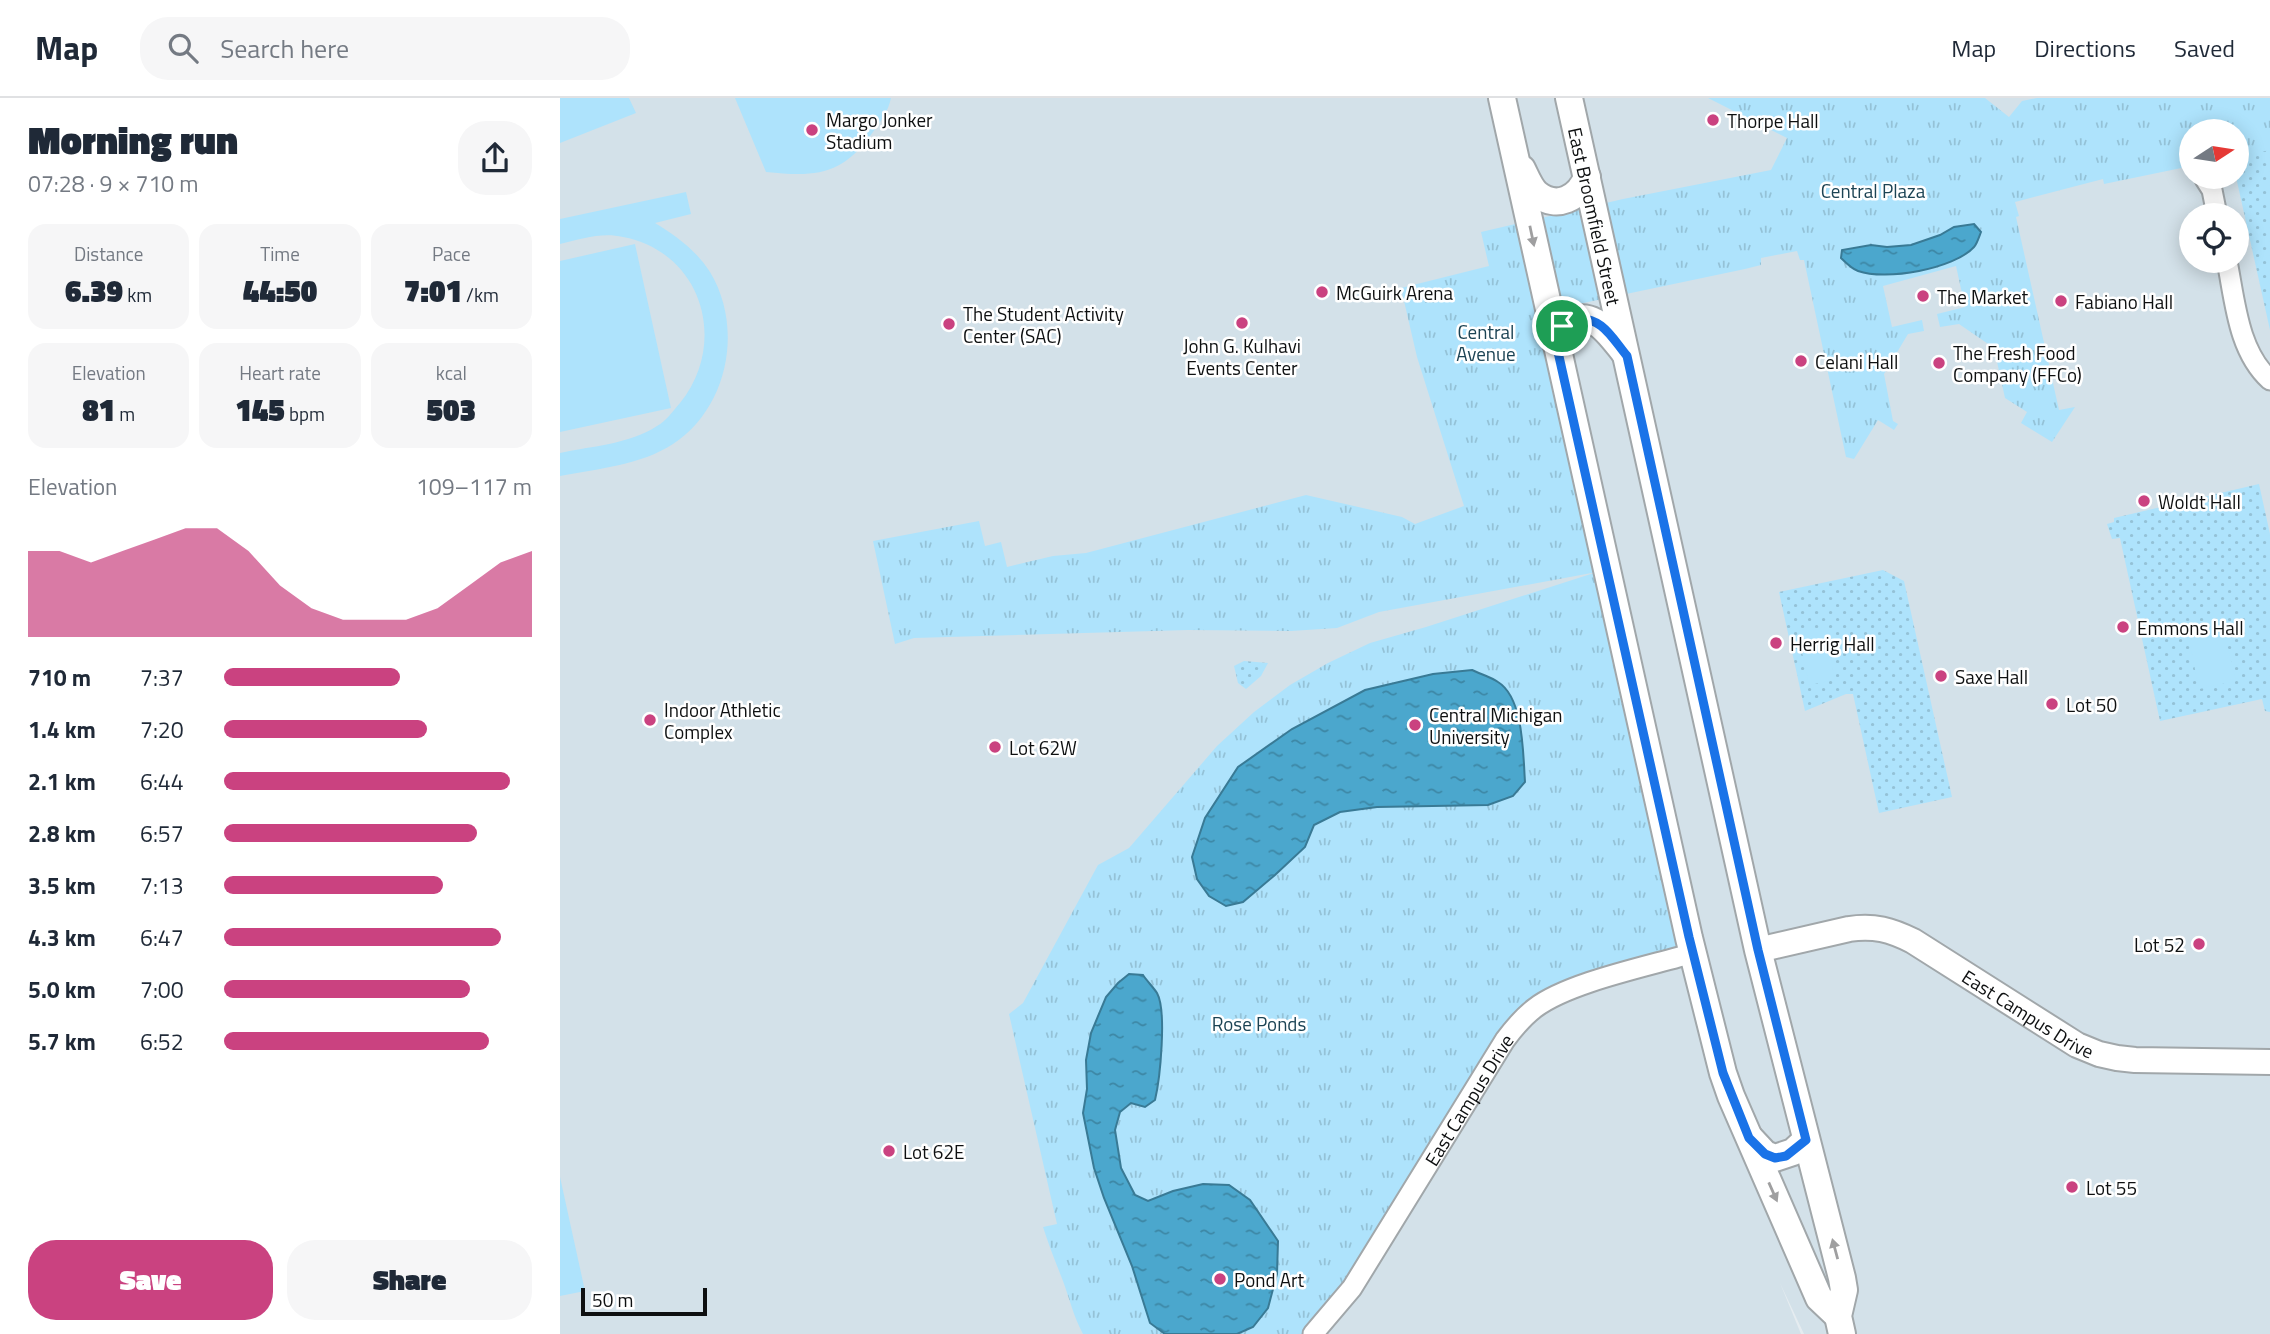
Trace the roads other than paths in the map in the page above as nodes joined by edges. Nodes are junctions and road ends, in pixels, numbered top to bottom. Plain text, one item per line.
1 (1502, 98) edge
2 (1569, 98) edge
3 (1514, 151) junction
4 (1587, 177) junction
5 (2230, 273) edge
6 (1556, 343) junction
7 (1627, 356) junction
8 (2270, 380) edge
9 (1758, 950) junction
10 (1693, 953) junction
11 (2270, 1062) edge
12 (1749, 1138) junction
13 (1806, 1140) junction
14 (1840, 1325) edge
15 (1313, 1334) edge

1 - 3 main road, East Broomfield Street
2 - 4 main road, East Broomfield Street
3 - 4 main road
3 -> 6 main road, East Broomfield Street
4 - 7 main road, East Broomfield Street
5 - 8 street
6 - 7 main road
6 - 10 main road, East Broomfield Street
7 - 9 main road, East Broomfield Street
9 - 11 street, East Campus Drive
9 - 13 main road, East Broomfield Street
10 - 12 main road, East Broomfield Street
10 - 15 street, East Campus Drive
12 - 13 main road
12 -> 14 main road, East Broomfield Street
14 -> 13 main road, East Broomfield Street

